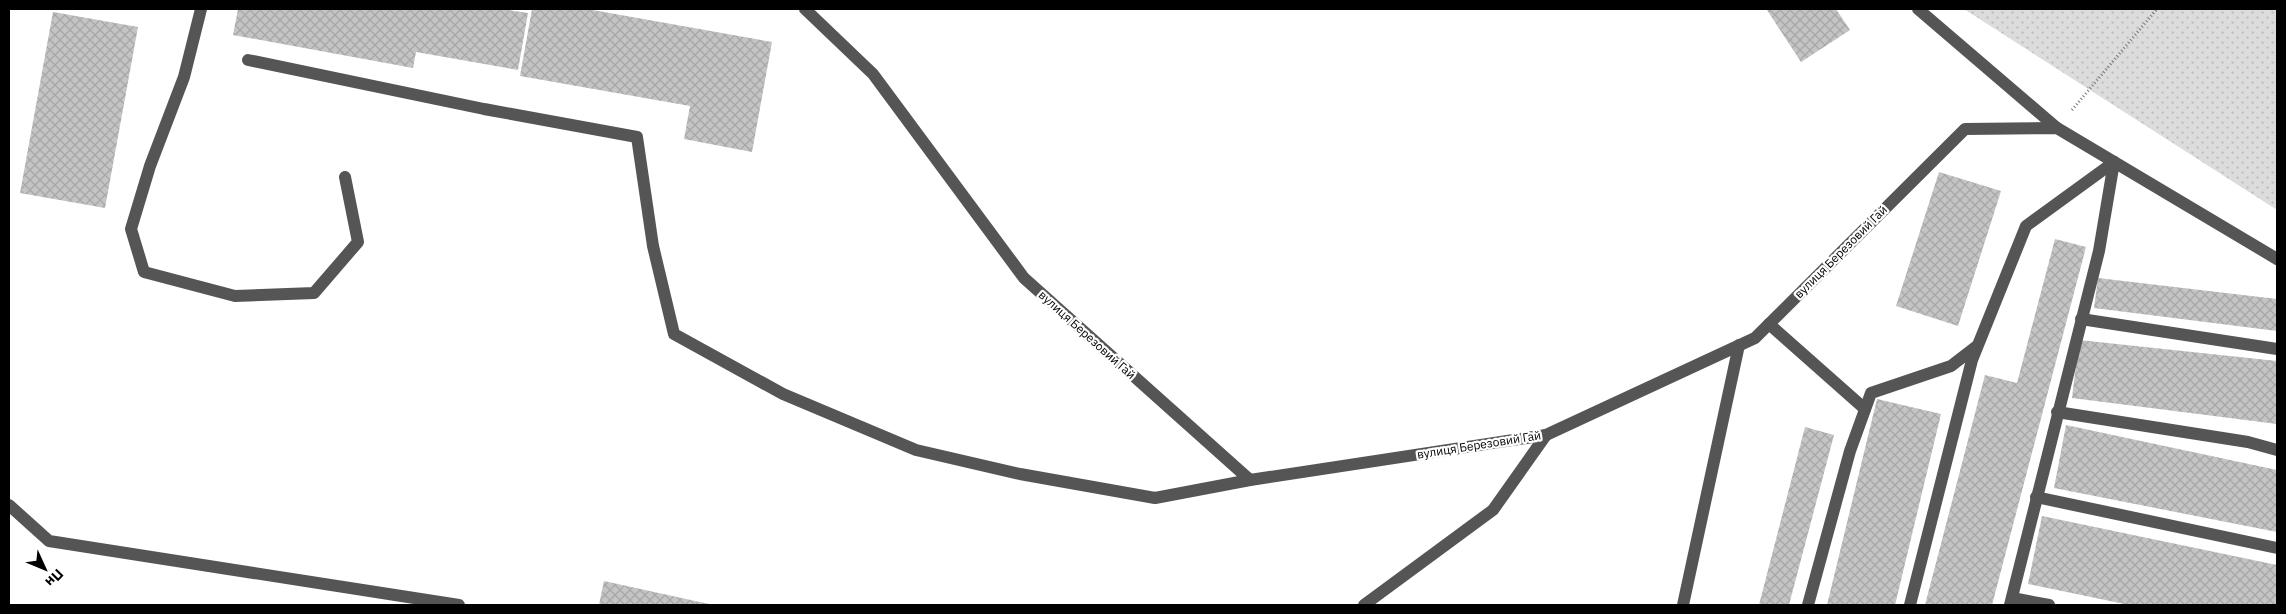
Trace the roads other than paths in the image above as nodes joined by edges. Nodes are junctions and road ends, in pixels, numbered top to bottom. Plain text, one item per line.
1 (201, 9) edge
2 (805, 9) edge
3 (1918, 9) edge
4 (248, 60) dead end
5 (2056, 128) junction
6 (2114, 162) junction
7 (345, 177) dead end
8 (2277, 259) edge
9 (2081, 319) junction
10 (1769, 324) junction
11 (1739, 345) junction
12 (1977, 346) junction
13 (2277, 349) edge
14 (1865, 409) junction
15 (2058, 412) junction
16 (1546, 435) junction
17 (2277, 450) edge
18 (1250, 480) junction
19 (2036, 497) junction
20 (9, 505) edge
21 (2277, 548) edge
22 (2011, 602) edge
23 (459, 605) edge
24 (1364, 605) edge
25 (1683, 605) edge
26 (1808, 605) edge
27 (1910, 605) edge
28 (2049, 605) edge

1 - 7 street
2 - 18 street, вулиця Березовий Гай
3 - 5 street
4 - 18 street
5 - 6 street
5 - 10 street, вулиця Березовий Гай
6 - 8 street
6 - 9 street
6 - 12 street
9 - 13 street
9 - 15 street
10 - 11 street, вулиця Березовий Гай
10 - 14 street
11 - 16 street, вулиця Березовий Гай
11 - 25 street
12 - 14 street
12 - 27 street
14 - 26 street
15 - 17 street
15 - 19 street
16 - 18 street, вулиця Березовий Гай
16 - 24 street
19 - 21 street
19 - 22 street
20 - 23 street
22 - 28 street

